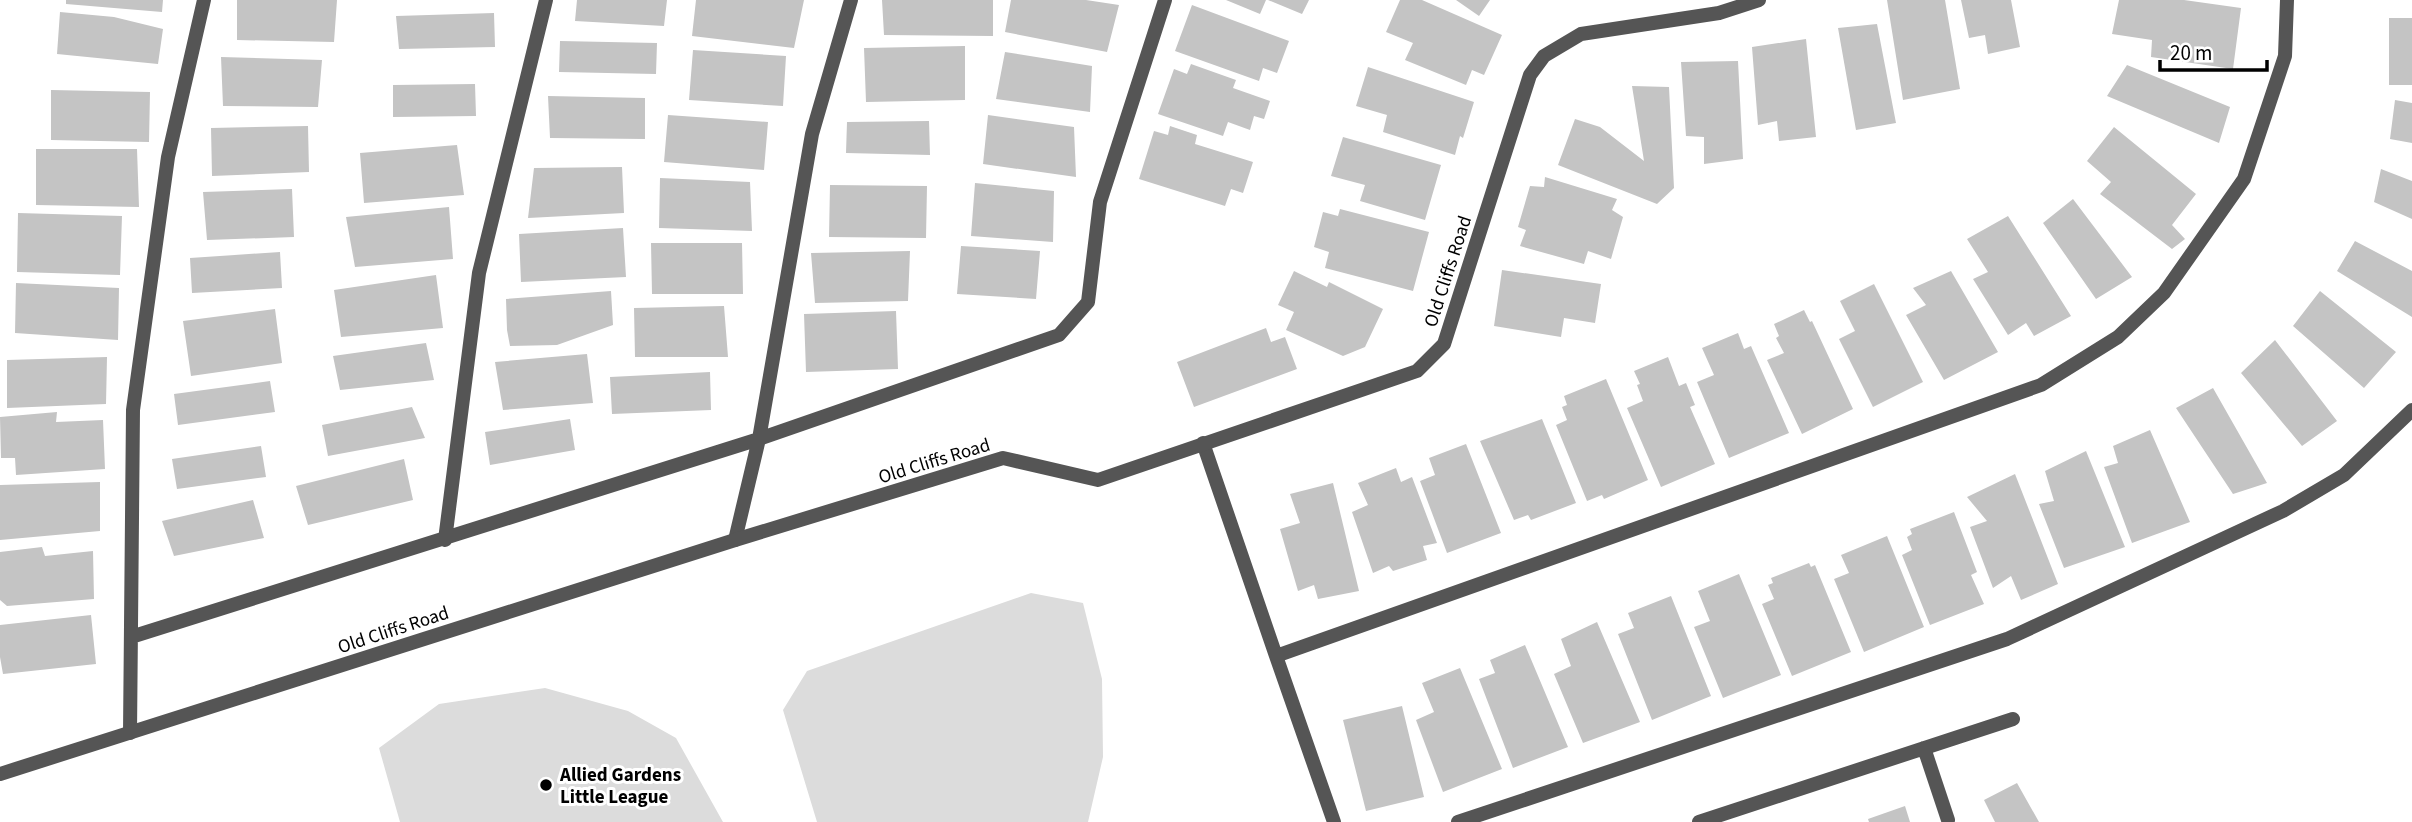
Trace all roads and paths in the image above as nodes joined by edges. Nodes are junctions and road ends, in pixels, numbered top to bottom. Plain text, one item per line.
1 (204, 0) edge
2 (546, 0) edge
3 (851, 0) edge
4 (1165, 0) edge
5 (1759, 0) edge
6 (2287, 0) edge
7 (2412, 410) edge
8 (759, 439) junction
9 (1203, 443) junction
10 (445, 540) junction
11 (735, 540) junction
12 (131, 637) junction
13 (1276, 656) junction
14 (2012, 719) dead end
15 (130, 733) junction
16 (1924, 748) junction
17 (0, 774) edge
18 (1948, 820) dead end
19 (1334, 822) edge
20 (1458, 822) edge
21 (1699, 822) edge

1 - 12 street
2 - 10 street
3 - 8 street
4 - 8 street
5 - 9 street, Old Cliffs Road
6 - 13 street
7 - 20 street
8 - 10 street
8 - 11 street
9 - 11 street, Old Cliffs Road
9 - 13 street
10 - 12 street
11 - 15 street, Old Cliffs Road
12 - 15 street
13 - 19 street
14 - 16 street
15 - 17 street, Old Cliffs Road
16 - 18 street
16 - 21 street

